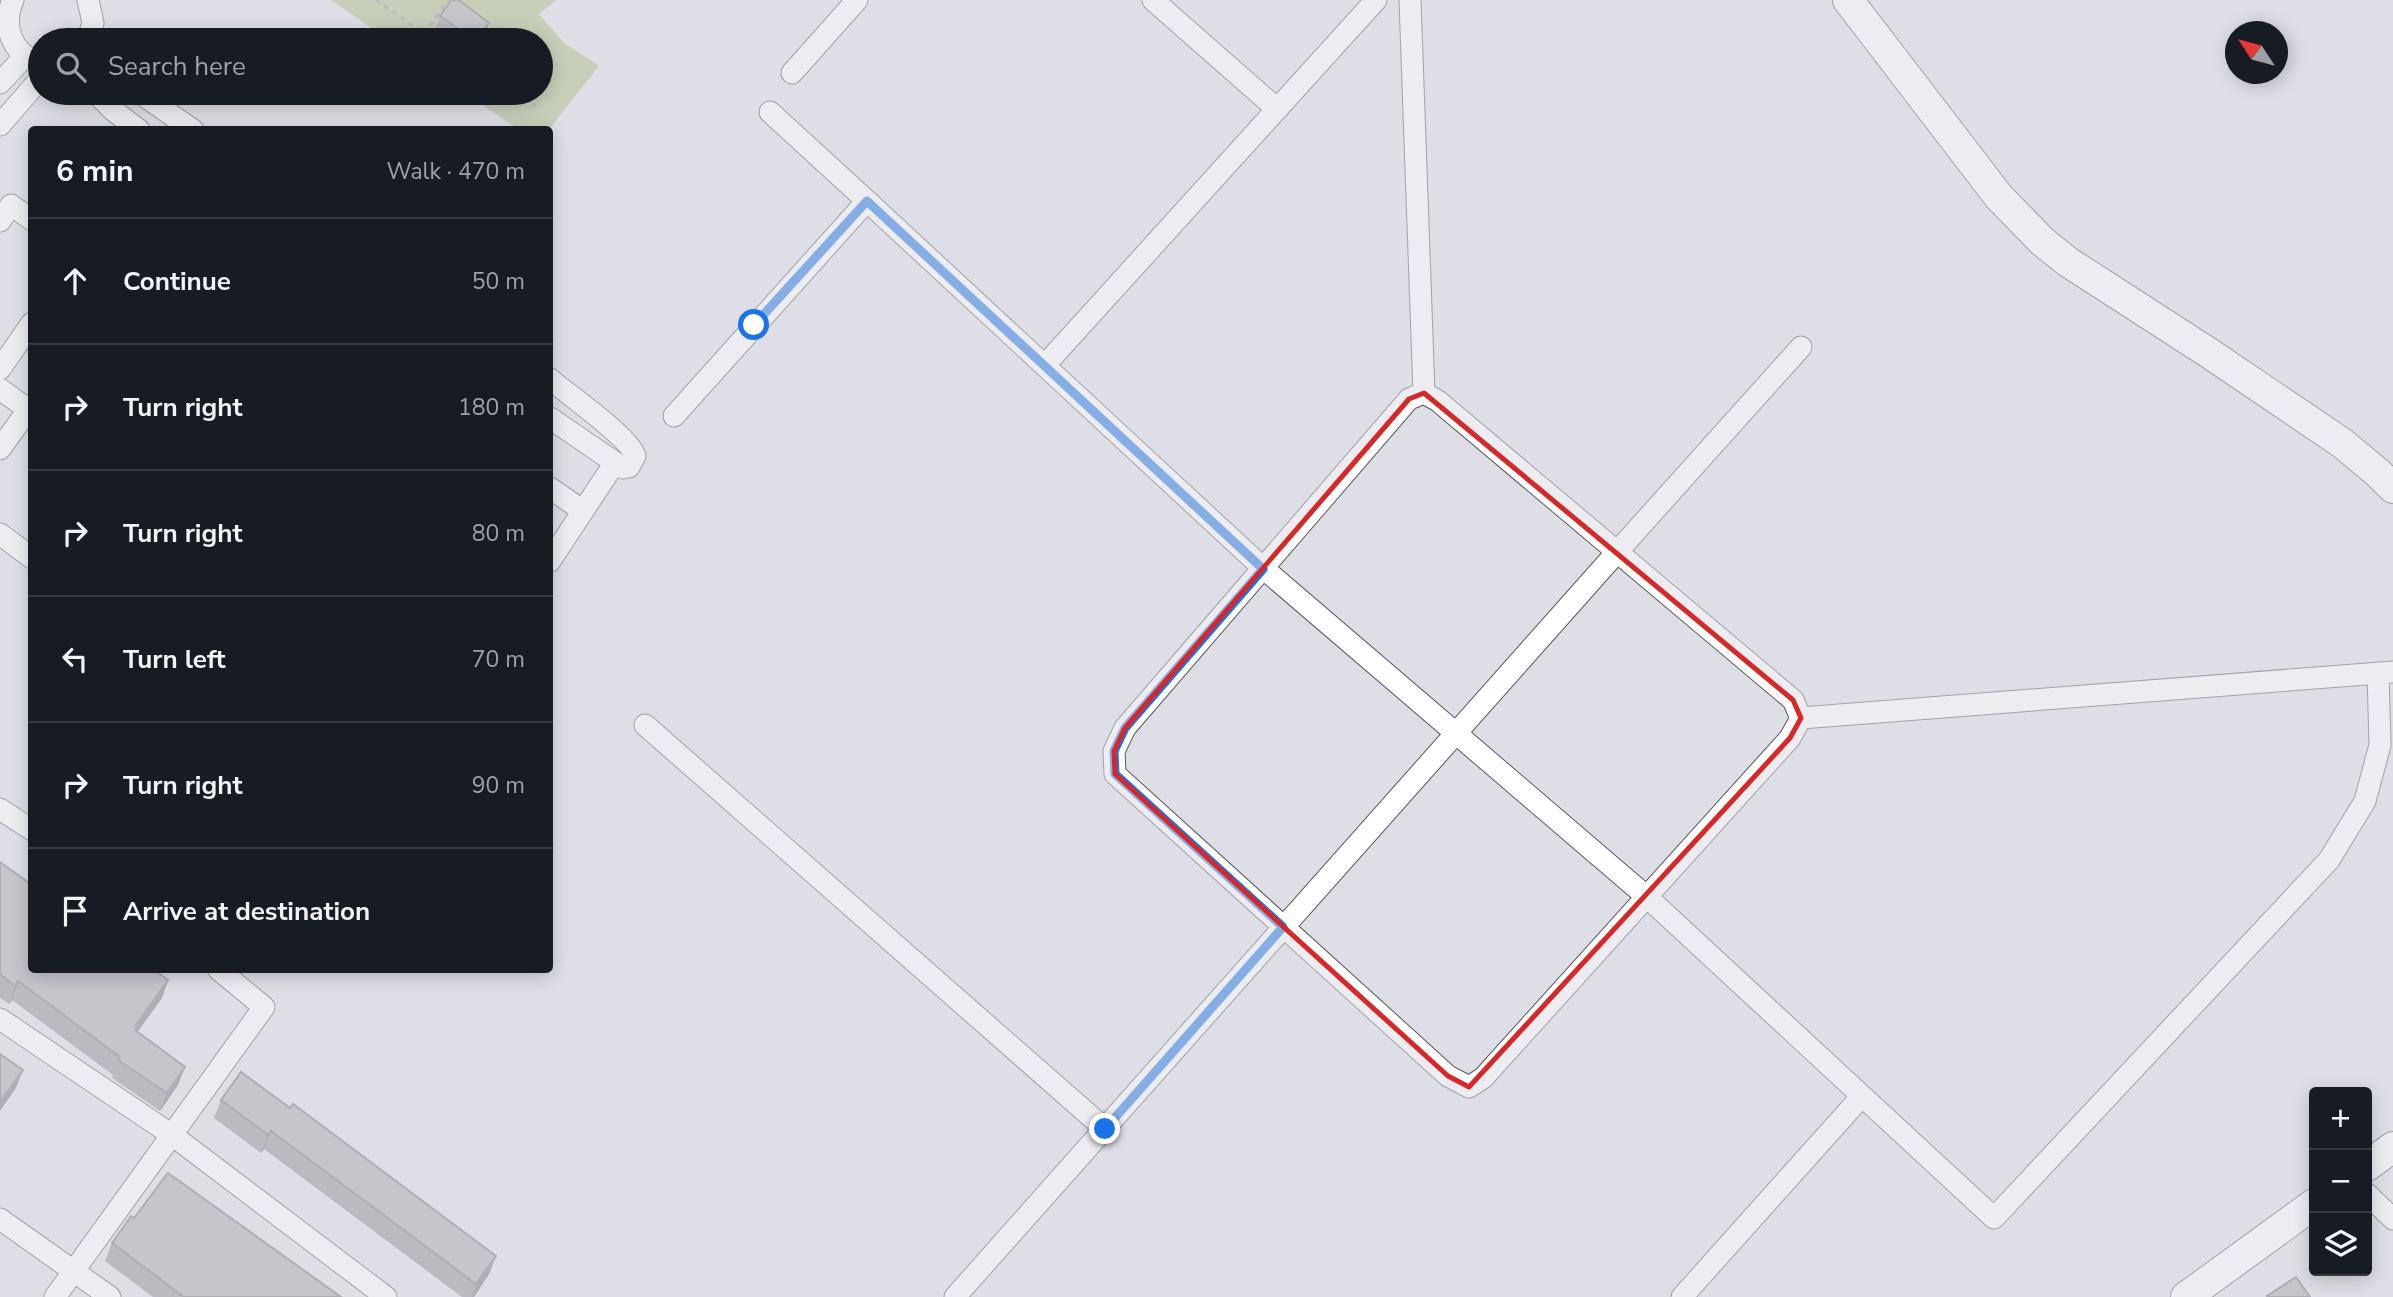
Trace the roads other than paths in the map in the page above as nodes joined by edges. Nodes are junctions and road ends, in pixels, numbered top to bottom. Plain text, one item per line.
1 (88, 0) edge
2 (857, 0) edge
3 (1153, 0) edge
4 (1376, 0) edge
5 (1410, 0) edge
6 (1848, 0) edge
7 (8, 4) edge
8 (92, 28) edge
9 (28, 56) edge
10 (28, 62) edge
11 (792, 73) dead end
12 (0, 83) edge
13 (28, 93) edge
14 (108, 105) edge
15 (157, 105) edge
16 (1277, 109) junction
17 (770, 112) dead end
18 (0, 125) edge
19 (134, 126) edge
20 (187, 126) edge
21 (867, 201) junction
22 (28, 217) edge
23 (0, 221) edge
24 (28, 329) edge
25 (1801, 348) dead end
26 (1045, 365) junction
27 (0, 369) edge
28 (553, 382) edge
29 (0, 389) edge
30 (1424, 393) junction
31 (28, 410) edge
32 (28, 414) edge
33 (674, 416) dead end
34 (553, 420) edge
35 (0, 449) edge
36 (614, 464) junction
37 (2393, 488) edge
38 (553, 490) edge
39 (583, 511) junction
40 (0, 534) edge
41 (1617, 552) junction
42 (28, 555) edge
43 (553, 556) edge
44 (1263, 569) junction
45 (2386, 672) edge
46 (1801, 718) junction
47 (645, 725) dead end
48 (1457, 733) junction
49 (0, 809) edge
50 (28, 826) edge
51 (1647, 897) junction
52 (1283, 927) junction
53 (223, 973) edge
54 (0, 1019) edge
55 (1862, 1096) junction
56 (1105, 1129) junction
57 (172, 1135) junction
58 (2393, 1147) edge
59 (2372, 1162) edge
60 (2372, 1199) edge
61 (2309, 1208) edge
62 (0, 1219) edge
63 (2393, 1219) edge
64 (73, 1271) junction
65 (55, 1297) edge
66 (110, 1297) edge
67 (386, 1297) edge
68 (955, 1297) edge
69 (1682, 1297) edge
70 (2186, 1297) edge

1 - 8 street
2 - 11 street
3 - 16 street
4 - 16 street
5 - 30 street
6 - 37 street
7 - 9 street
10 - 12 street
13 - 18 street
14 - 19 street
15 - 20 street
16 - 26 street
17 - 21 street
21 - 26 street
21 - 33 street
22 - 23 street
24 - 27 street
25 - 41 street
26 - 44 street
28 - 36 street
29 - 31 street
30 - 41 street
30 - 44 street
32 - 35 street
34 - 36 street
36 - 39 street
38 - 39 street
39 - 43 street
40 - 42 street
41 - 46 street
41 - 48 street
44 - 48 street
44 - 52 street
45 - 46 street
45 - 55 street
46 - 51 street
47 - 56 street
48 - 51 street
48 - 52 street
49 - 50 street
51 - 52 street
51 - 55 street
52 - 56 street
53 - 57 street
54 - 57 street
55 - 69 street
56 - 68 street
57 - 64 street
57 - 67 street
58 - 59 street
60 - 63 street
61 - 70 street
62 - 64 street
64 - 65 street
64 - 66 street

